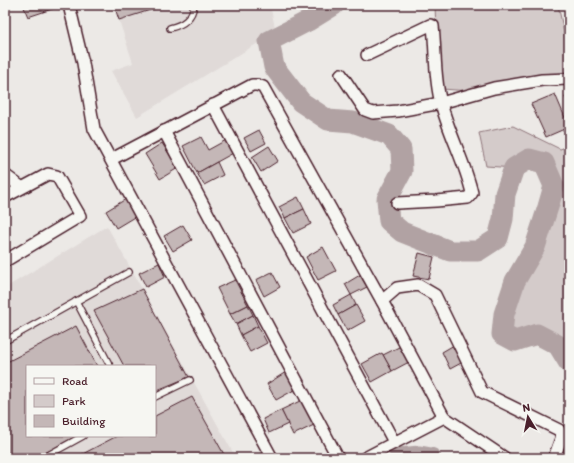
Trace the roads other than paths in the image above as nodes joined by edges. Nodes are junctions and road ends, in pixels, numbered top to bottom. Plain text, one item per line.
1 (69, 5) edge
2 (194, 5) edge
3 (170, 28) dead end
4 (367, 55) dead end
5 (341, 74) dead end
6 (569, 79) edge
7 (441, 103) junction
8 (213, 105) junction
9 (164, 131) junction
10 (112, 159) junction
11 (5, 175) edge
12 (21, 187) junction
13 (5, 197) edge
14 (397, 203) dead end
15 (5, 261) edge
16 (128, 272) dead end
17 (76, 301) junction
18 (382, 301) junction
19 (5, 341) edge
20 (109, 365) edge
21 (190, 380) dead end
22 (156, 397) edge
23 (444, 417) junction
24 (81, 437) edge
25 (394, 442) junction
26 (43, 458) edge
27 (272, 458) edge
28 (338, 458) edge
29 (365, 458) edge
30 (505, 458) edge
31 (554, 458) edge

1 - 10 street
2 - 3 lane
4 - 7 street
5 - 7 street
6 - 7 street
7 - 14 street
8 - 9 street
8 - 18 street
8 - 25 street
9 - 10 street
9 - 28 street
10 - 27 street
11 - 12 street
12 - 13 street
12 - 15 street
16 - 17 lane
17 - 19 lane
17 - 20 lane
18 - 23 street
18 - 31 street
21 - 22 lane
23 - 25 street
23 - 30 street
24 - 26 lane
25 - 29 street

